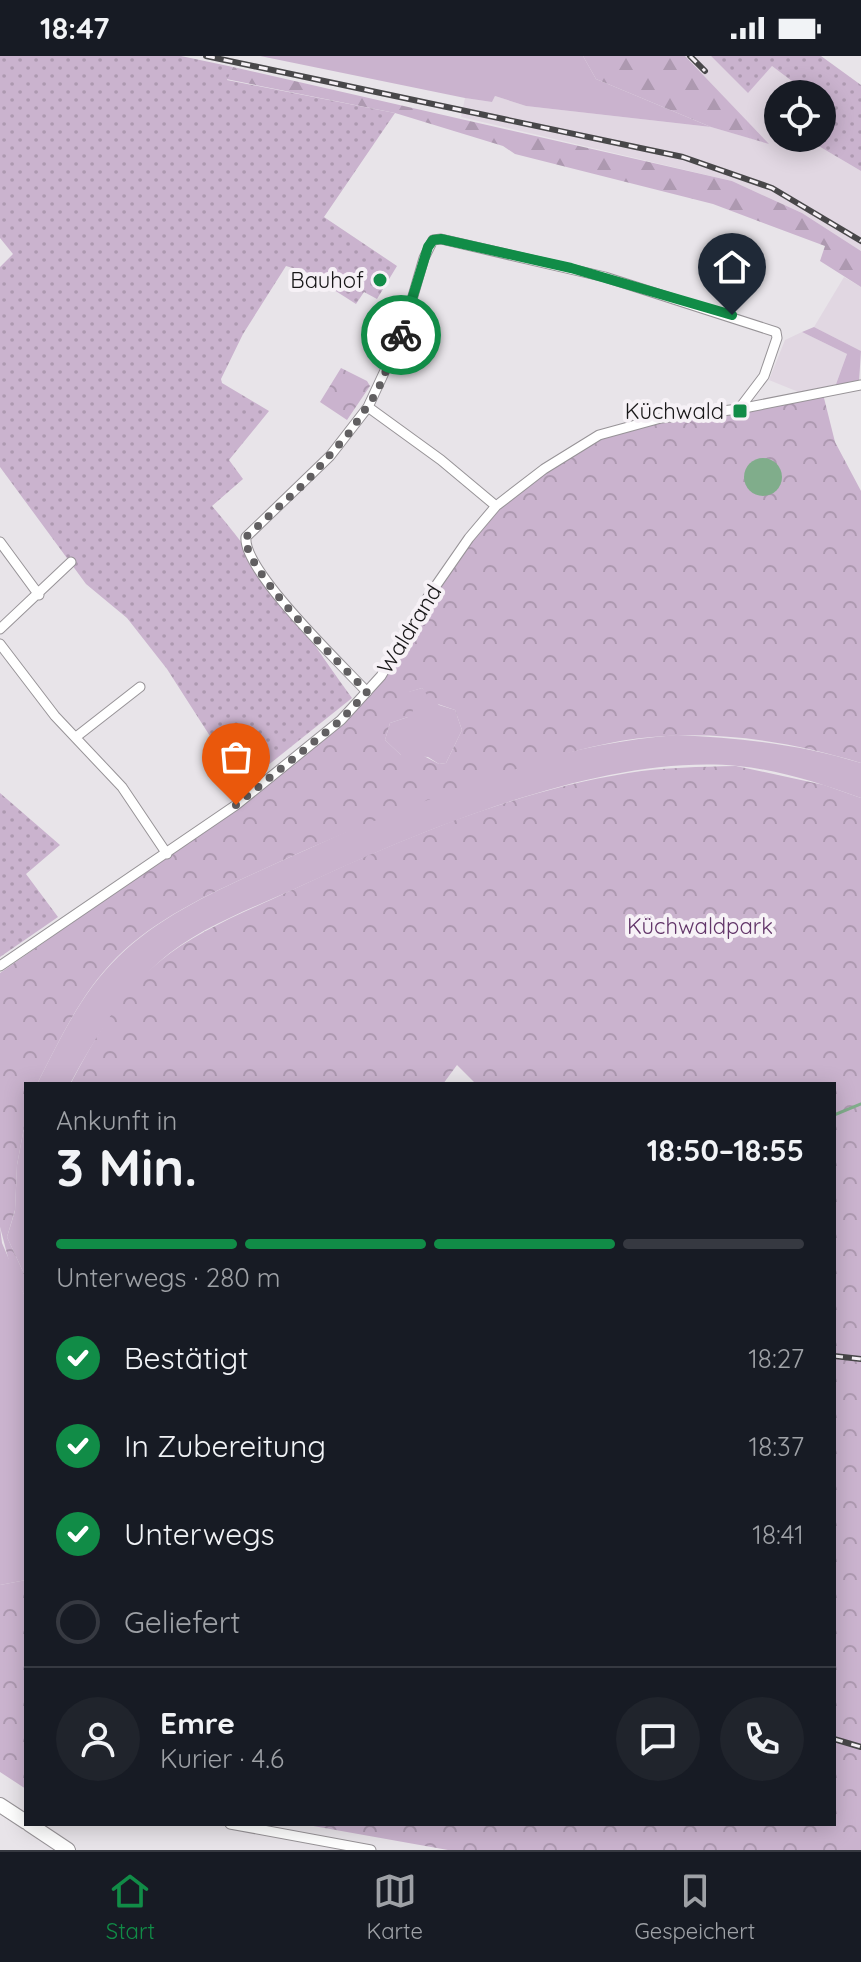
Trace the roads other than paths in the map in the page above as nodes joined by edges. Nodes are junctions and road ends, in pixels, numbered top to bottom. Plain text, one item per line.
1 (861, 385) edge
2 (368, 407) junction
3 (739, 409) junction
4 (496, 506) junction
5 (0, 542) edge
6 (71, 562) dead end
7 (39, 595) junction
8 (0, 629) edge
9 (0, 644) edge
10 (140, 687) dead end
11 (367, 692) junction
12 (76, 737) junction
13 (167, 854) junction
14 (0, 966) edge
15 (0, 1805) edge
16 (24, 1820) edge
17 (32, 1826) edge
18 (241, 1826) edge
19 (68, 1850) edge
20 (371, 1850) edge

1 - 3 street, Waldrand
2 - 3 street
2 - 4 street
2 - 11 street
3 - 4 street, Waldrand
4 - 11 street, Waldrand
5 - 7 street
6 - 7 street
7 - 8 street
9 - 12 street
10 - 12 street
11 - 13 street, Waldrand
12 - 13 street
13 - 14 street, Waldrand
15 - 16 main road
17 - 19 main road
18 - 20 street

